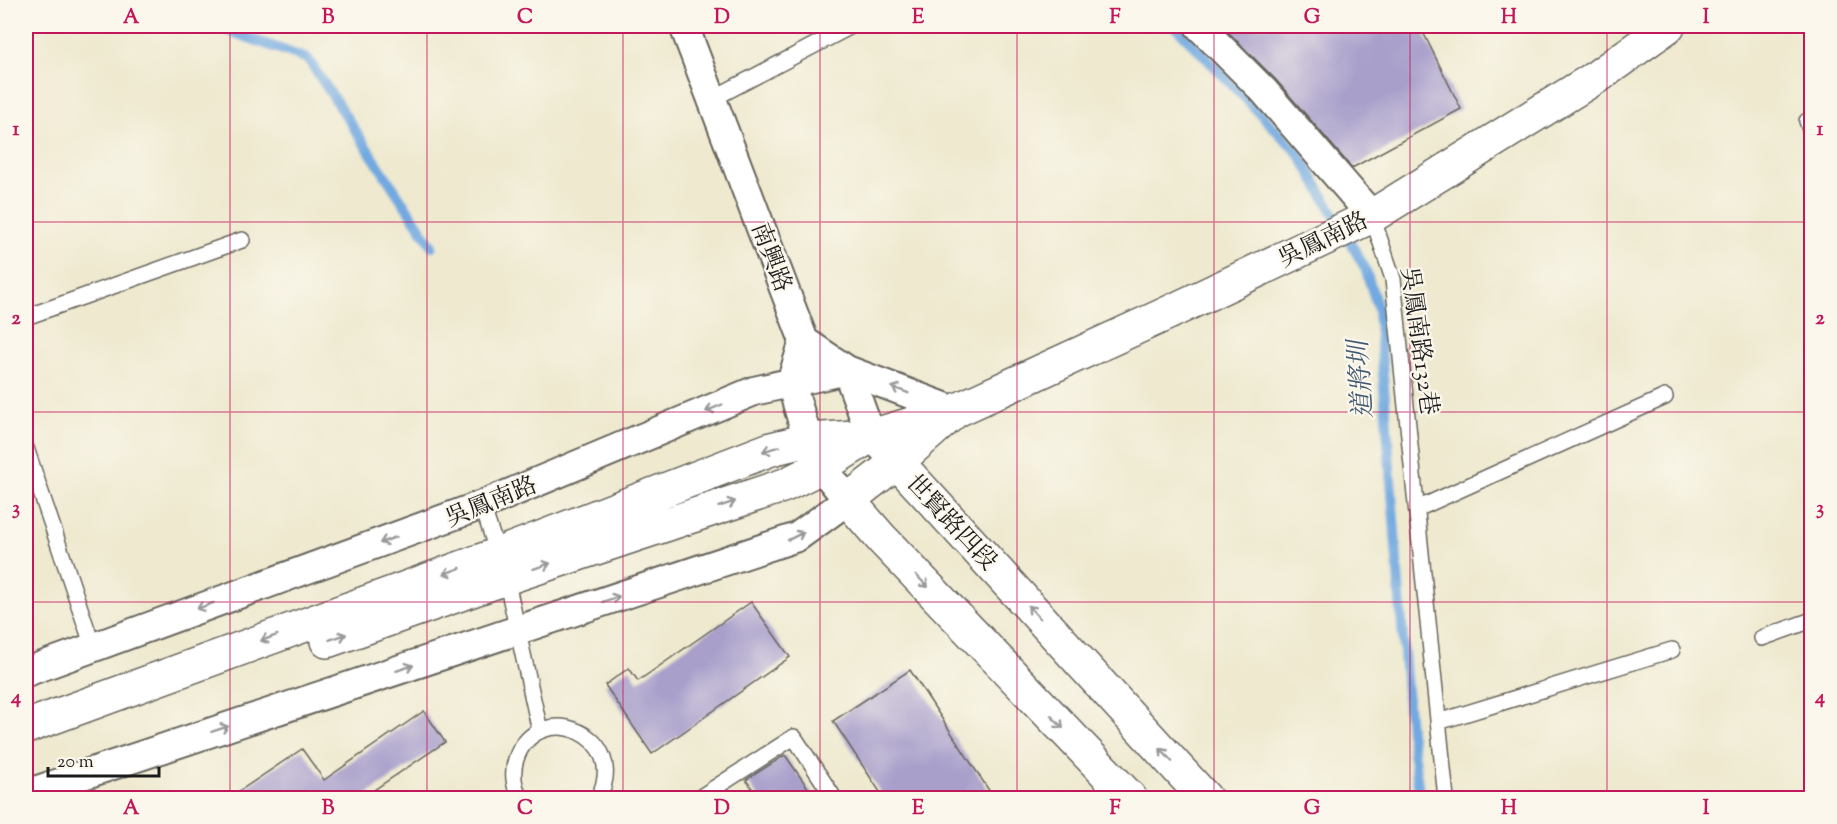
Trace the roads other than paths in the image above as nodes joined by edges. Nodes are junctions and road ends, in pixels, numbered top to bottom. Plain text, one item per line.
1 (684, 26) edge
2 (851, 26) edge
3 (1199, 26) edge
4 (1668, 26) edge
5 (712, 99) junction
6 (1812, 119) edge
7 (1812, 135) edge
8 (1372, 216) junction
9 (242, 240) dead end
10 (26, 317) edge
11 (804, 341) junction
12 (847, 370) junction
13 (791, 383) junction
14 (1665, 397) dead end
15 (954, 411) junction
16 (871, 436) junction
17 (26, 448) edge
18 (814, 454) junction
19 (897, 462) junction
20 (848, 500) junction
21 (482, 506) junction
22 (1417, 509) junction
23 (502, 566) junction
24 (1812, 620) edge
25 (516, 631) junction
26 (1762, 638) dead end
27 (93, 647) junction
28 (1672, 650) dead end
29 (26, 672) edge
30 (1438, 722) junction
31 (26, 727) edge
32 (540, 731) junction
33 (26, 748) edge
34 (26, 794) edge
35 (521, 798) edge
36 (598, 798) edge
37 (699, 798) edge
38 (834, 798) edge
39 (1130, 798) edge
40 (1205, 798) edge
41 (1446, 798) edge

1 - 5 street, 南興路
2 - 5 lane
3 - 8 street
4 - 8 main road, 吳鳳南路
5 - 11 street, 南興路
6 - 7 lane
8 - 15 main road, 吳鳳南路
8 - 22 lane, 吳鳳南路132巷
9 - 10 lane
11 - 12 street
11 - 13 street
12 - 13 street, 吳鳳南路
15 -> 12 street
12 - 16 street
13 - 18 street
13 -> 21 street, 吳鳳南路
14 - 22 lane
15 - 16 main road, 吳鳳南路
15 - 19 main road, 吳鳳南路
16 - 18 main road, 吳鳳南路
16 - 19 street
17 - 27 lane
18 - 20 street
18 - 23 main road, 吳鳳南路
19 - 20 main road, 世賢路四段
40 -> 19 main road, 世賢路四段
25 -> 20 street
20 -> 39 main road
21 - 23 lane
21 -> 27 street, 吳鳳南路
22 - 30 lane, 吳鳳南路132巷
23 - 25 lane
23 -> 31 main road, 吳鳳南路
33 -> 23 main road, 吳鳳南路
24 - 26 lane
25 - 32 lane
34 -> 25 street
27 - 29 street, 吳鳳南路
28 - 30 lane
30 - 41 lane, 吳鳳南路132巷
32 - 35 lane
32 - 36 lane
37 - 38 lane

